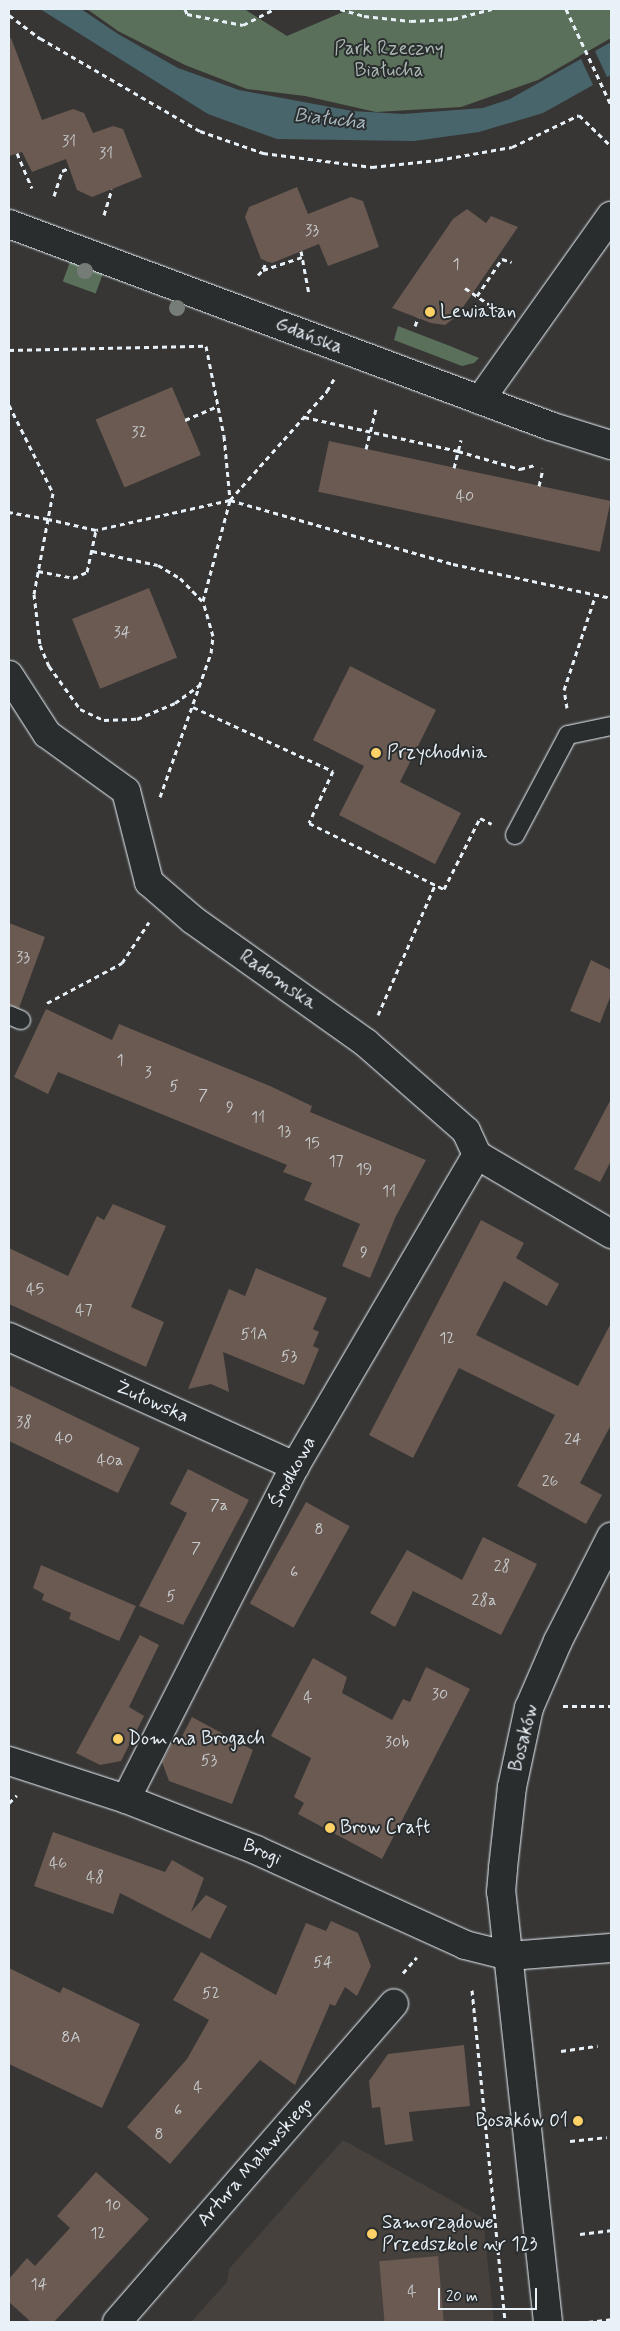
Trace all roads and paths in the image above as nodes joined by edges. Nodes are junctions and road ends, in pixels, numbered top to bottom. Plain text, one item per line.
1 (185, 9) edge
2 (275, 9) edge
3 (340, 9) edge
4 (492, 9) edge
5 (566, 9) edge
6 (9, 15) edge
7 (611, 105) edge
8 (611, 146) edge
9 (18, 153) dead end
10 (69, 168) dead end
11 (32, 188) dead end
12 (112, 189) dead end
13 (54, 196) dead end
14 (104, 215) dead end
15 (611, 216) edge
16 (9, 224) edge
17 (301, 251) dead end
18 (302, 257) junction
19 (267, 261) dead end
20 (512, 262) dead end
21 (263, 270) junction
22 (258, 275) dead end
23 (465, 288) dead end
24 (309, 294) dead end
25 (477, 296) junction
26 (418, 318) dead end
27 (509, 318) dead end
28 (415, 326) dead end
29 (9, 350) edge
30 (335, 377) dead end
31 (480, 400) junction
32 (9, 405) edge
33 (218, 406) junction
34 (376, 409) dead end
35 (303, 417) junction
36 (185, 420) dead end
37 (370, 432) junction
38 (461, 440) dead end
39 (611, 445) edge
40 (366, 449) dead end
41 (458, 451) junction
42 (535, 465) dead end
43 (454, 468) dead end
44 (543, 468) dead end
45 (538, 486) dead end
46 (230, 500) junction
47 (9, 512) edge
48 (48, 519) junction
49 (96, 530) junction
50 (92, 550) junction
51 (38, 571) junction
52 (596, 594) junction
53 (611, 598) edge
54 (202, 601) junction
55 (9, 675) edge
56 (200, 685) junction
57 (193, 707) junction
58 (611, 726) edge
59 (571, 734) junction
60 (160, 799) dead end
61 (515, 835) joint
62 (149, 882) junction
63 (435, 885) junction
64 (47, 1003) dead end
65 (366, 1043) junction
66 (477, 1155) junction
67 (611, 1234) edge
68 (9, 1337) edge
69 (295, 1466) junction
70 (611, 1537) edge
71 (553, 1706) dead end
72 (611, 1706) edge
73 (9, 1761) edge
74 (126, 1799) junction
75 (611, 1948) edge
76 (509, 1956) junction
77 (472, 1990) dead end
78 (394, 2003) dead end
79 (598, 2046) dead end
80 (561, 2051) dead end
81 (607, 2137) dead end
82 (570, 2141) dead end
83 (611, 2230) edge
84 (580, 2234) dead end
85 (611, 2319) edge
86 (117, 2322) edge
87 (505, 2322) edge
88 (548, 2322) edge
89 (588, 2322) edge

1 - 2 path
3 - 4 path
5 - 7 path
6 - 8 path
9 - 11 path
10 - 13 path
12 - 14 path
15 - 31 street
16 - 31 street, Gdańska
17 - 18 path
18 - 21 path
18 - 24 path
19 - 21 path
20 - 25 path
21 - 22 path
23 - 25 path
25 - 27 path
26 - 28 path
29 - 33 path
30 - 35 path
31 - 39 street, Gdańska
32 - 48 path
33 - 36 path
33 - 46 path
34 - 37 path
35 - 37 path
35 - 46 path
37 - 40 path
37 - 41 path
38 - 41 path
41 - 42 path
41 - 43 path
44 - 45 path
46 - 49 path
46 - 52 path
46 - 54 path
47 - 48 path
48 - 49 path
48 - 51 path
49 - 50 path
50 - 51 path
50 - 54 path
51 - 56 path
52 - 53 path
52 - 59 path
54 - 56 path
55 - 62 street
56 - 57 path
57 - 60 path
57 - 63 path
58 - 59 lane
59 - 61 lane
61 - 63 path
62 - 64 path
62 - 65 street, Radomska
63 - 65 path
65 - 66 street, Radomska
66 - 67 street
66 - 69 street, Środkowa
68 - 69 street, Żułowska
69 - 74 street, Środkowa
70 - 76 street, Bosaków
71 - 72 path
73 - 74 street, Brogi
74 - 76 street, Brogi
75 - 76 street, Brogi
76 - 88 street, Bosaków
77 - 87 path
78 - 86 street, Artura Malawskiego
79 - 80 path
81 - 82 path
83 - 84 path
85 - 89 path

